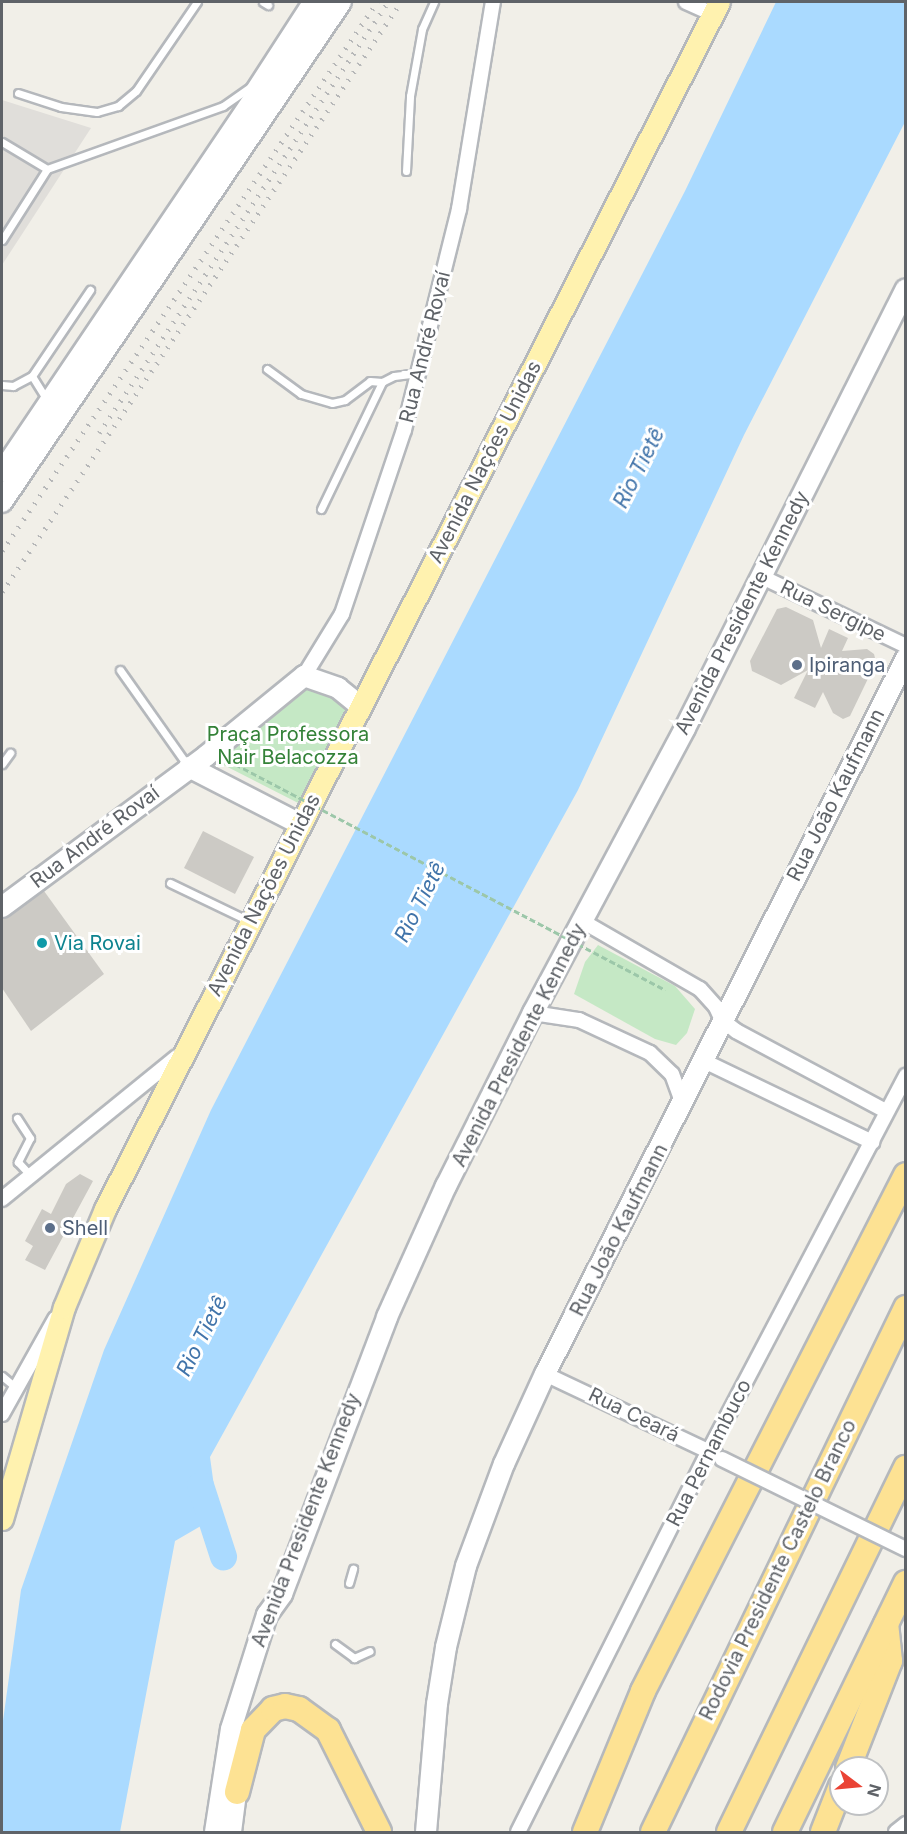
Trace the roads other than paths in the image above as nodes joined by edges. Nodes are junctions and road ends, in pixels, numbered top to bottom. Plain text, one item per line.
1 (197, 2) edge
2 (305, 2) edge
3 (319, 2) edge
4 (341, 2) edge
5 (435, 2) edge
6 (493, 2) edge
7 (686, 2) edge
8 (716, 8) edge
9 (18, 93) dead end
10 (2, 142) edge
11 (47, 169) junction
12 (406, 171) dead end
13 (2, 240) edge
14 (906, 289) edge
15 (90, 290) dead end
16 (267, 369) dead end
17 (419, 373) junction
18 (32, 376) junction
19 (382, 382) junction
20 (2, 385) edge
21 (49, 402) junction
22 (2, 472) edge
23 (2, 502) edge
24 (321, 509) dead end
25 (760, 576) junction
26 (906, 646) edge
27 (906, 658) edge
28 (120, 670) dead end
29 (304, 676) junction
30 (360, 706) junction
31 (10, 753) dead end
32 (2, 764) edge
33 (189, 767) junction
34 (300, 824) junction
35 (170, 883) dead end
36 (2, 907) edge
37 (582, 921) junction
38 (251, 922) junction
39 (533, 1013) junction
40 (722, 1020) junction
41 (184, 1052) junction
42 (704, 1061) junction
43 (906, 1076) edge
44 (683, 1105) junction
45 (886, 1111) junction
46 (17, 1118) dead end
47 (872, 1142) junction
48 (906, 1175) edge
49 (31, 1176) junction
50 (2, 1199) edge
51 (64, 1307) junction
52 (906, 1308) edge
53 (544, 1374) junction
54 (2, 1376) edge
55 (15, 1387) junction
56 (2, 1414) edge
57 (709, 1451) junction
58 (906, 1468) edge
59 (2, 1519) edge
60 (906, 1549) edge
61 (353, 1569) dead end
62 (906, 1582) edge
63 (349, 1583) dead end
64 (282, 1594) junction
65 (886, 1624) junction
66 (335, 1644) dead end
67 (370, 1651) dead end
68 (853, 1756) edge
69 (237, 1792) junction
70 (830, 1816) edge
71 (906, 1824) edge
72 (216, 1833) edge
73 (231, 1833) edge
74 (379, 1833) edge
75 (426, 1833) edge
76 (518, 1833) edge
77 (585, 1833) edge
78 (653, 1833) edge
79 (729, 1833) edge
80 (785, 1833) edge
81 (823, 1833) edge
82 (896, 1833) edge

1 - 9 lane
2 - 11 lane
3 - 21 main road
4 - 23 main road
5 - 12 lane
6 - 17 street, Rua André Rovaí
7 - 8 street
8 - 30 main road, Avenida Nações Unidas
10 - 11 lane
11 - 13 lane
14 - 25 main road, Avenida Presidente Kennedy
15 - 18 lane
16 - 19 lane
17 - 19 lane
17 - 29 street, Rua André Rovaí
18 - 20 lane
18 - 21 lane
19 - 24 lane
21 - 22 main road
25 - 26 street, Rua Sergipe
25 - 37 main road, Avenida Presidente Kennedy
27 - 40 main road, Rua João Kaufmann
28 - 33 lane
29 - 30 main road
29 - 33 main road, Rua André Rovaí
30 - 34 main road, Avenida Nações Unidas
31 - 32 lane
33 - 34 main road
33 - 36 main road, Rua André Rovaí
34 - 38 main road, Avenida Nações Unidas
35 - 38 lane
37 - 39 main road, Avenida Presidente Kennedy
37 - 40 street
38 - 41 main road, Avenida Nações Unidas
39 - 44 street
39 - 64 main road, Avenida Presidente Kennedy
40 - 42 main road, Rua João Kaufmann
40 - 45 street
41 - 49 street
41 - 51 main road, Avenida Nações Unidas
42 - 44 main road, Rua João Kaufmann
42 - 47 street
43 - 45 street, Rua Pernambuco
44 - 53 main road, Rua João Kaufmann
45 - 47 street, Rua Pernambuco
46 - 49 lane
47 - 57 street, Rua Pernambuco
48 - 77 highway
49 - 50 street
51 - 55 street
51 - 59 main road, Avenida Nações Unidas
52 - 78 highway, Rodovia Presidente Castelo Branco
53 - 57 street, Rua Ceará
53 - 75 main road, Rua João Kaufmann
54 - 55 lane
55 - 56 street
57 - 60 street, Rua Ceará, bridge
57 - 76 street, Rua Pernambuco
58 - 79 highway
61 - 63 lane
62 - 65 highway
64 - 69 main road
64 - 72 main road, Avenida Presidente Kennedy
65 - 68 highway
65 - 80 highway
66 - 67 lane
69 - 73 main road
69 - 74 highway
70 - 81 highway
71 - 82 street

